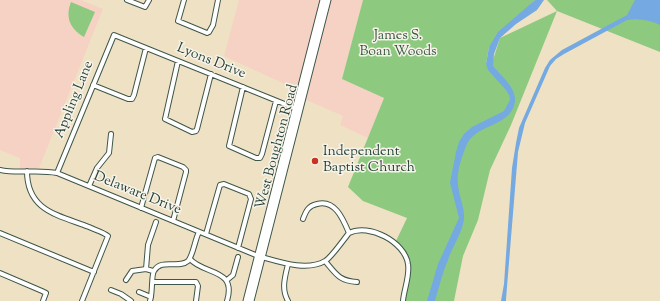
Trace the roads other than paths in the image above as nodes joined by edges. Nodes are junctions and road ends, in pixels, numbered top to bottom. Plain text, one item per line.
1 (127, 0) edge
2 (149, 0) edge
3 (184, 0) edge
4 (218, 0) edge
5 (323, 0) edge
6 (328, 0) edge
7 (114, 35) joint
8 (146, 48) junction
9 (178, 61) junction
10 (211, 74) junction
11 (93, 85) junction
12 (304, 86) junction
13 (243, 87) junction
14 (276, 101) junction
15 (298, 109) junction
16 (111, 134) dead end
17 (0, 170) edge
18 (27, 170) junction
19 (57, 173) junction
20 (89, 186) junction
21 (141, 208) junction
22 (303, 219) dead end
23 (173, 221) junction
24 (156, 222) dead end
25 (199, 232) junction
26 (349, 232) junction
27 (0, 233) edge
28 (206, 234) junction
29 (238, 248) junction
30 (260, 256) junction
31 (238, 257) dead end
32 (190, 258) junction
33 (325, 261) junction
34 (288, 264) junction
35 (146, 269) junction
36 (153, 271) junction
37 (94, 272) junction
38 (0, 273) edge
39 (126, 280) dead end
40 (226, 280) junction
41 (153, 282) junction
42 (357, 282) dead end
43 (111, 290) dead end
44 (139, 292) dead end
45 (150, 299) edge
46 (44, 301) edge
47 (82, 301) edge
48 (132, 301) edge
49 (196, 301) edge
50 (227, 301) edge
51 (246, 301) edge
52 (251, 301) edge
53 (288, 301) edge
54 (403, 301) edge

1 - 2 street
3 - 4 street
5 - 12 main road, West Boughton Road
6 - 12 main road, West Boughton Road
7 - 8 street, Lyons Drive
7 - 11 street, Appling Lane
8 - 9 street, Lyons Drive
8 - 11 street
9 - 10 street, Lyons Drive
9 - 10 street
10 - 13 street, Lyons Drive
11 - 19 street, Appling Lane
12 - 15 main road, West Boughton Road
13 - 14 street, Lyons Drive
13 - 14 street
14 - 15 street, Lyons Drive
15 - 30 main road, West Boughton Road
16 - 20 street
17 - 18 street, Delaware Drive
18 - 19 street, Delaware Drive
18 - 37 street
19 - 20 street, Delaware Drive
20 - 21 street, Delaware Drive
21 - 23 street, Delaware Drive
21 - 23 street
22 - 26 street
23 - 25 street, Delaware Drive
24 - 35 street
25 - 28 street, Delaware Drive
25 - 32 street
26 - 33 street
26 - 54 street
27 - 37 street
28 - 29 street, Delaware Drive
28 - 29 street
29 - 30 street, Delaware Drive
30 - 34 street, Delaware Drive
30 - 51 main road, West Boughton Road
30 - 52 main road, West Boughton Road
31 - 40 street
32 - 36 street
32 - 40 street
33 - 34 street, Delaware Drive
33 - 42 street
34 - 53 street
35 - 36 street
35 - 39 street
36 - 41 street
37 - 47 street
38 - 46 street
40 - 50 street
41 - 45 street
41 - 49 street
43 - 48 street
44 - 45 street

